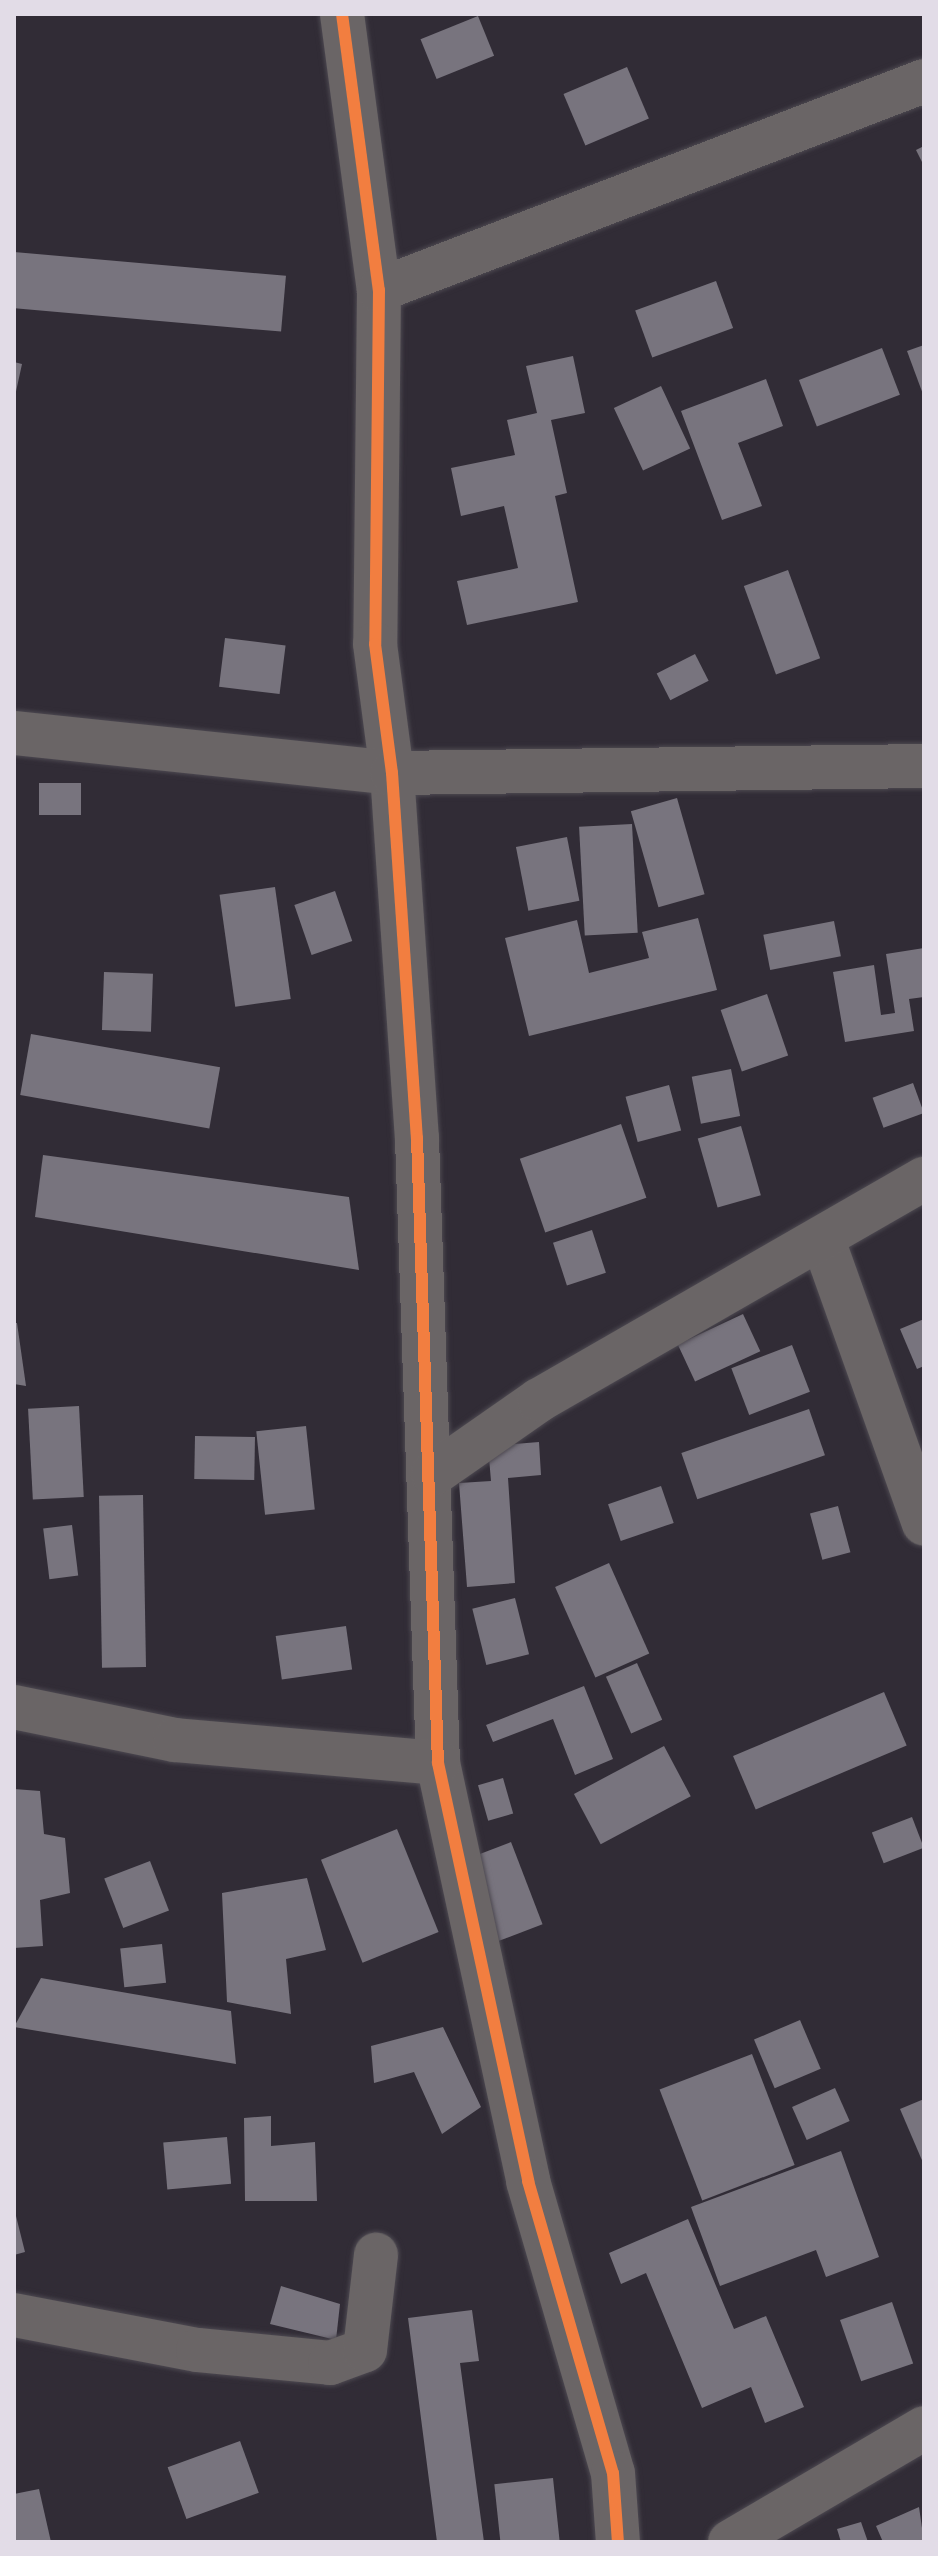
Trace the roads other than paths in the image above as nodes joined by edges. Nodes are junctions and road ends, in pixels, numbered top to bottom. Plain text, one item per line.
1 (342, 14) edge
2 (924, 81) edge
3 (379, 290) junction
4 (14, 733) edge
5 (924, 766) edge
6 (392, 773) junction
7 (924, 1179) edge
8 (823, 1240) junction
9 (433, 1474) junction
10 (924, 1524) edge
11 (14, 1707) edge
12 (438, 1763) junction
13 (376, 2255) dead end
14 (14, 2315) edge
15 (924, 2428) edge
16 (618, 2542) edge
17 (730, 2542) edge

1 - 3 street
2 - 3 street
3 - 6 street
4 - 6 street
5 - 6 street
6 - 9 street
7 - 8 street
8 - 9 street
8 - 10 street
9 - 12 street
11 - 12 street
12 - 16 street
13 - 14 street
15 - 17 street

